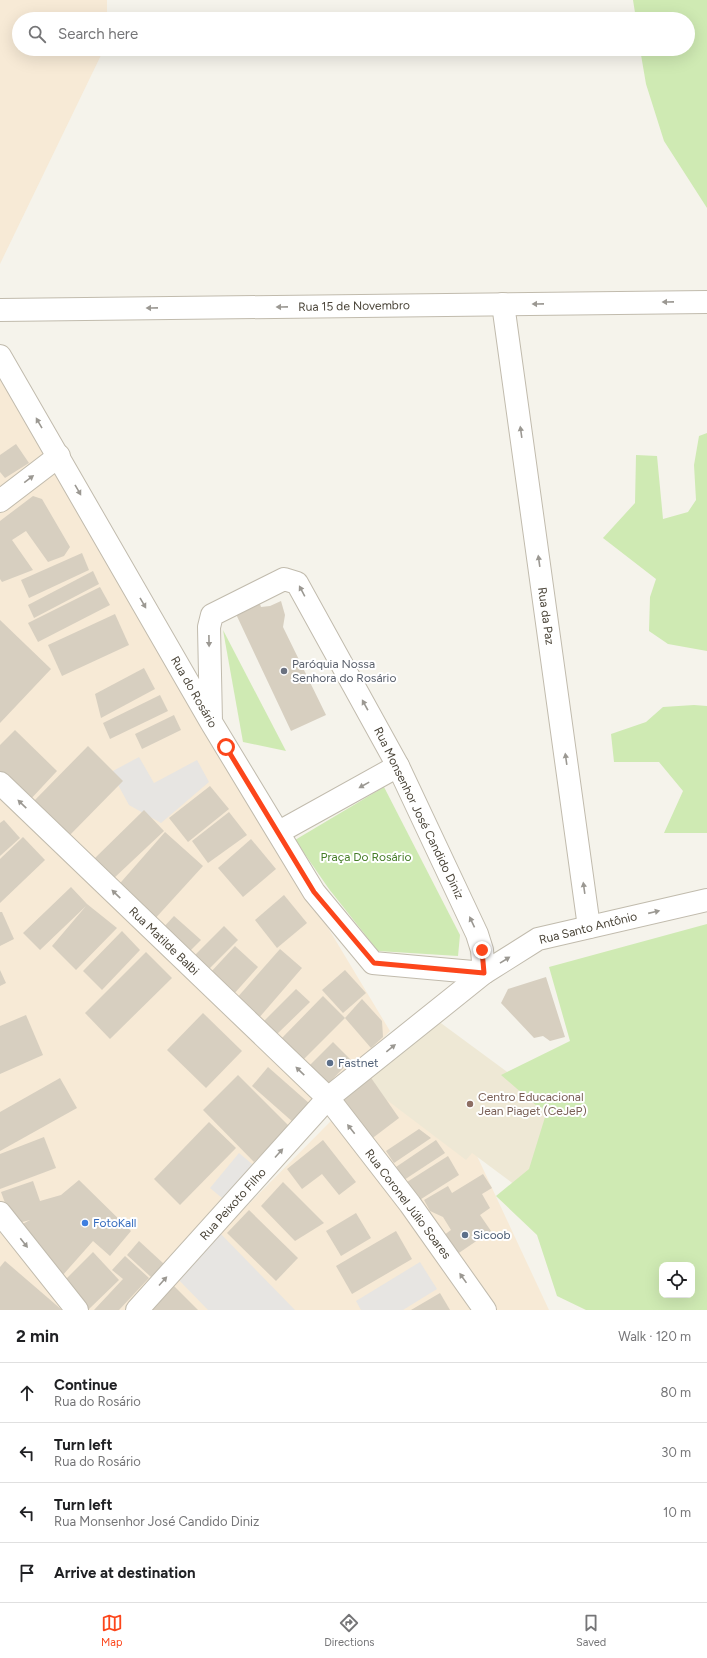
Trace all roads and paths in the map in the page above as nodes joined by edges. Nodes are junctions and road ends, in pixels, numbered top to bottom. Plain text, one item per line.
1 (707, 302) edge
2 (503, 304) junction
3 (0, 310) edge
4 (0, 356) edge
5 (59, 456) junction
6 (0, 501) edge
7 (211, 722) junction
8 (398, 766) junction
9 (0, 783) edge
10 (279, 832) junction
11 (707, 900) edge
12 (590, 927) junction
13 (484, 973) junction
14 (328, 1098) junction
15 (0, 1213) edge
16 (77, 1310) edge
17 (137, 1310) edge
18 (485, 1310) edge

1 -> 2 street, Rua 15 de Novembro
2 -> 3 street, Rua 15 de Novembro
12 -> 2 street, Rua da Paz
5 -> 4 street, Rua do Rosário
6 -> 5 street
5 -> 7 street, Rua do Rosário
8 -> 7 street, Rua Monsenhor José Candido Diniz
7 - 10 street, Rua do Rosário
8 -> 10 street
13 -> 8 street, Rua Monsenhor José Candido Diniz
14 -> 9 street, Rua Matilde Balbi
10 - 13 street, Rua do Rosário
12 -> 11 street, Rua Santo Antônio
13 -> 12 street, Rua Santo Antônio
14 -> 13 street, Rua Santo Antônio
17 -> 14 street, Rua Peixoto Filho
18 -> 14 street, Rua Coronel Júlio Soares
15 -> 16 street

